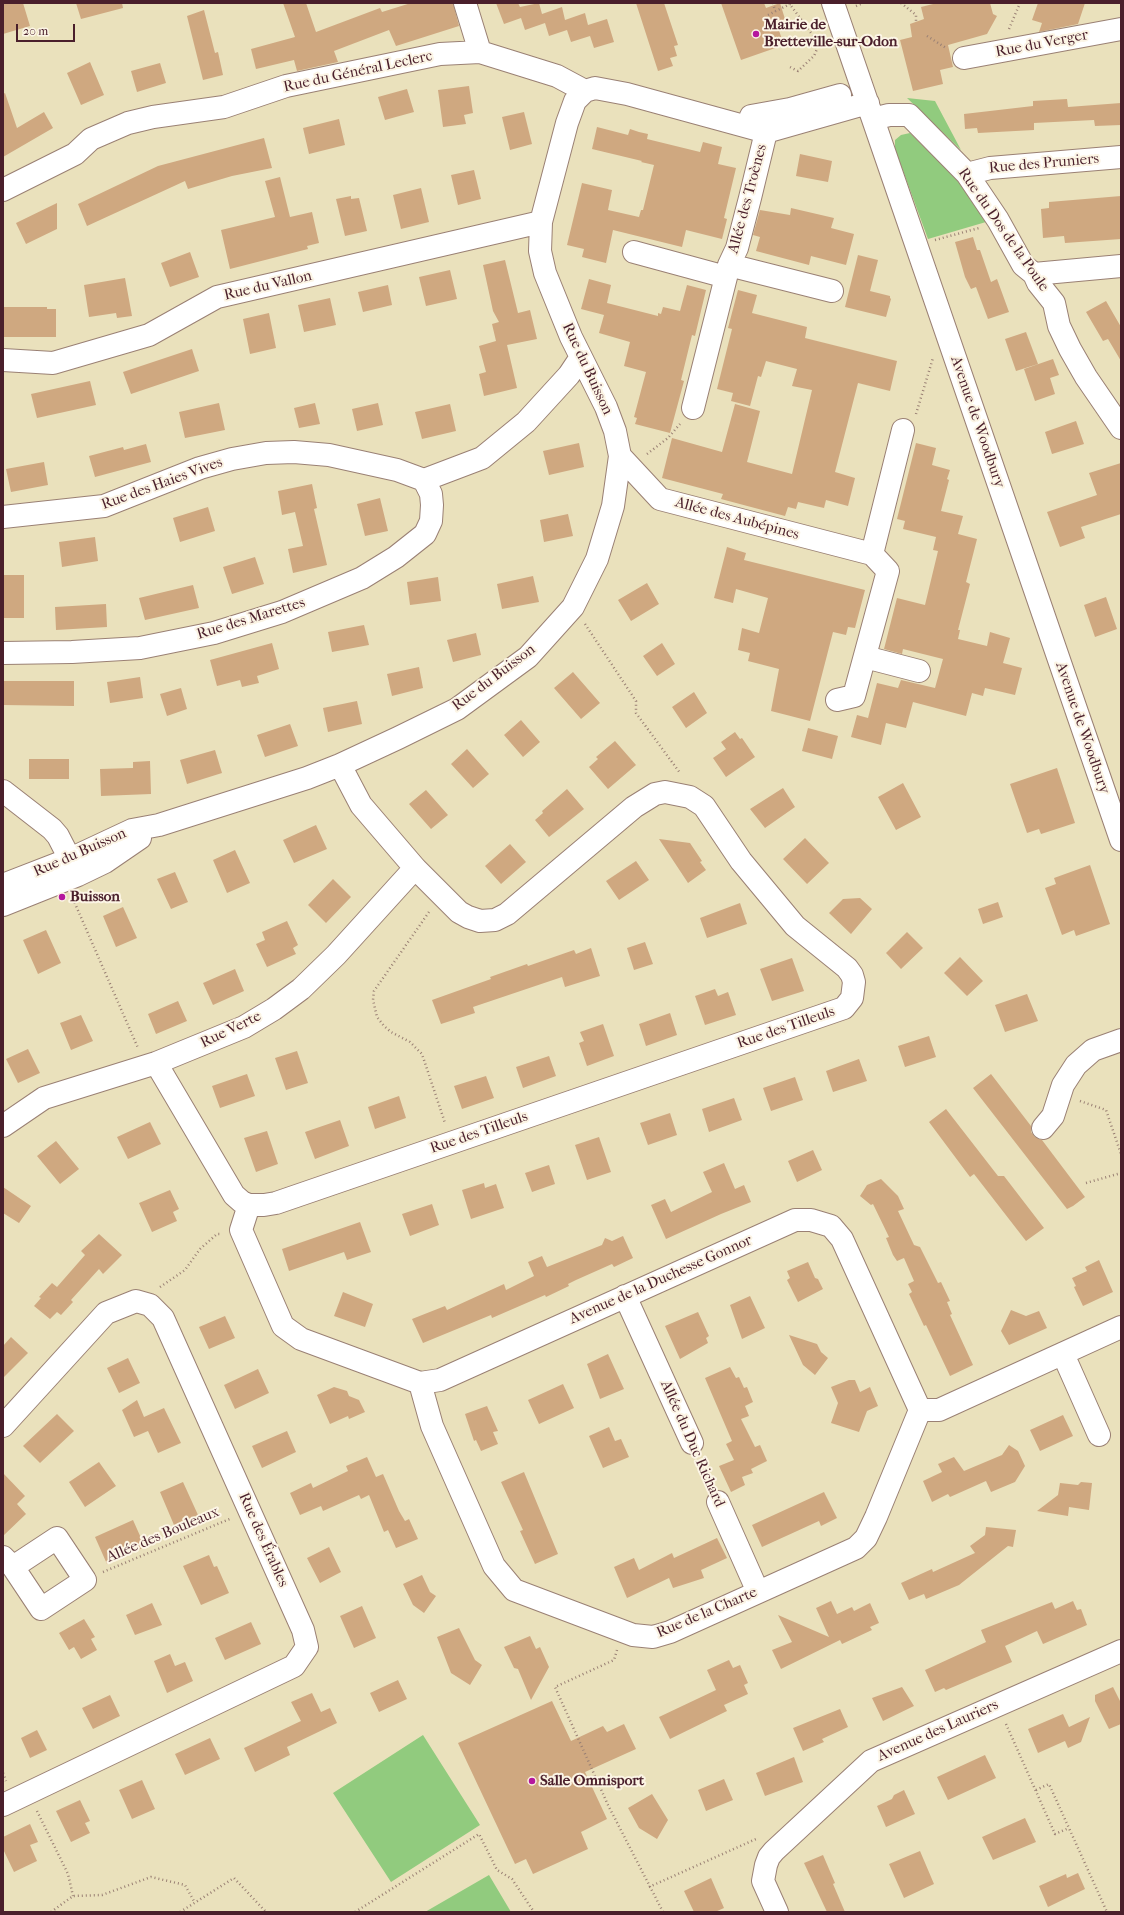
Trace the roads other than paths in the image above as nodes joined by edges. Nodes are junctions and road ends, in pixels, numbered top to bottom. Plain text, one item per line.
1 (465, 3) edge
2 (843, 5) edge
3 (1121, 29) edge
4 (480, 52) junction
5 (964, 58) dead end
6 (585, 91) junction
7 (868, 104) junction
8 (766, 124) junction
9 (1121, 157) edge
10 (967, 174) junction
11 (3, 190) edge
12 (541, 222) junction
13 (634, 252) dead end
14 (1121, 266) edge
15 (1071, 270) junction
16 (728, 271) junction
17 (1034, 274) junction
18 (832, 291) dead end
19 (1054, 303) junction
20 (582, 357) junction
21 (3, 360) edge
22 (693, 408) road end
23 (1121, 428) edge
24 (903, 430) road end
25 (620, 456) junction
26 (424, 480) junction
27 (3, 517) edge
28 (872, 554) junction
29 (3, 653) edge
30 (865, 657) junction
31 (919, 671) dead end
32 (837, 700) dead end
33 (340, 765) junction
34 (3, 790) edge
35 (1121, 840) edge
36 (74, 867) junction
37 (415, 868) junction
38 (3, 886) edge
39 (3, 905) edge
40 (1121, 1040) edge
41 (151, 1064) junction
42 (3, 1126) edge
43 (1043, 1128) dead end
44 (249, 1205) junction
45 (625, 1296) junction
46 (1121, 1327) edge
47 (1063, 1354) junction
48 (420, 1383) junction
49 (920, 1410) junction
50 (3, 1426) edge
51 (1099, 1435) dead end
52 (692, 1443) road end
53 (718, 1502) road end
54 (8, 1562) edge
55 (758, 1592) junction
56 (1121, 1651) edge
57 (3, 1805) edge
58 (777, 1912) edge

1 - 4 street
2 - 7 street, Avenue de Woodbury
3 - 5 street, Rue du Verger
4 - 6 street, Rue du Général Leclerc
4 - 11 street, Rue du Général Leclerc
6 - 8 street
6 - 12 street, Rue du Buisson
7 - 8 street
7 - 10 street, Rue du Dos de la Poule
7 - 35 street, Avenue de Woodbury
8 - 16 street, Allée des Troènes
9 - 10 street, Rue des Pruniers
10 - 17 street, Rue du Dos de la Poule
12 - 20 street, Rue du Buisson
12 - 21 street, Rue du Vallon
13 - 16 street, Allée des Troènes
14 - 15 street
15 - 17 street
15 - 19 street, Rue du Dos de la Poule
16 - 18 street, Allée des Troènes
16 - 22 street, Allée des Troènes
17 - 19 street, Rue du Dos de la Poule
19 - 23 street, Rue du Dos de la Poule
20 - 25 street, Rue du Buisson
20 - 26 street
24 - 28 street
25 - 28 street, Allée des Aubépines
25 - 33 street, Rue du Buisson
26 - 27 street, Rue des Haies Vives
26 - 29 street, Rue des Marettes
28 - 30 street
30 - 31 street
30 - 32 street
33 - 36 street, Rue du Buisson
33 - 37 street, Rue des Tilleuls
34 - 36 street
36 - 38 street, Rue du Buisson
36 - 39 street, Rue du Buisson
37 - 41 street, Rue Verte
37 - 44 street, Rue des Tilleuls
40 - 43 street
41 - 42 street, Rue Verte
41 - 44 street
44 - 48 street, Avenue de la Duchesse Gonnor
45 - 48 street, Avenue de la Duchesse Gonnor
45 - 49 street, Avenue de la Duchesse Gonnor
45 - 52 street, Allée du Duc Richard
46 - 47 street
47 - 49 street
47 - 51 street
48 - 55 street, Rue de la Charte
49 - 55 street, Rue de la Charte
50 - 57 street, Rue des Érables
53 - 55 street, Allée du Duc Richard
54 - 54 street
56 - 58 street, Avenue des Lauriers

